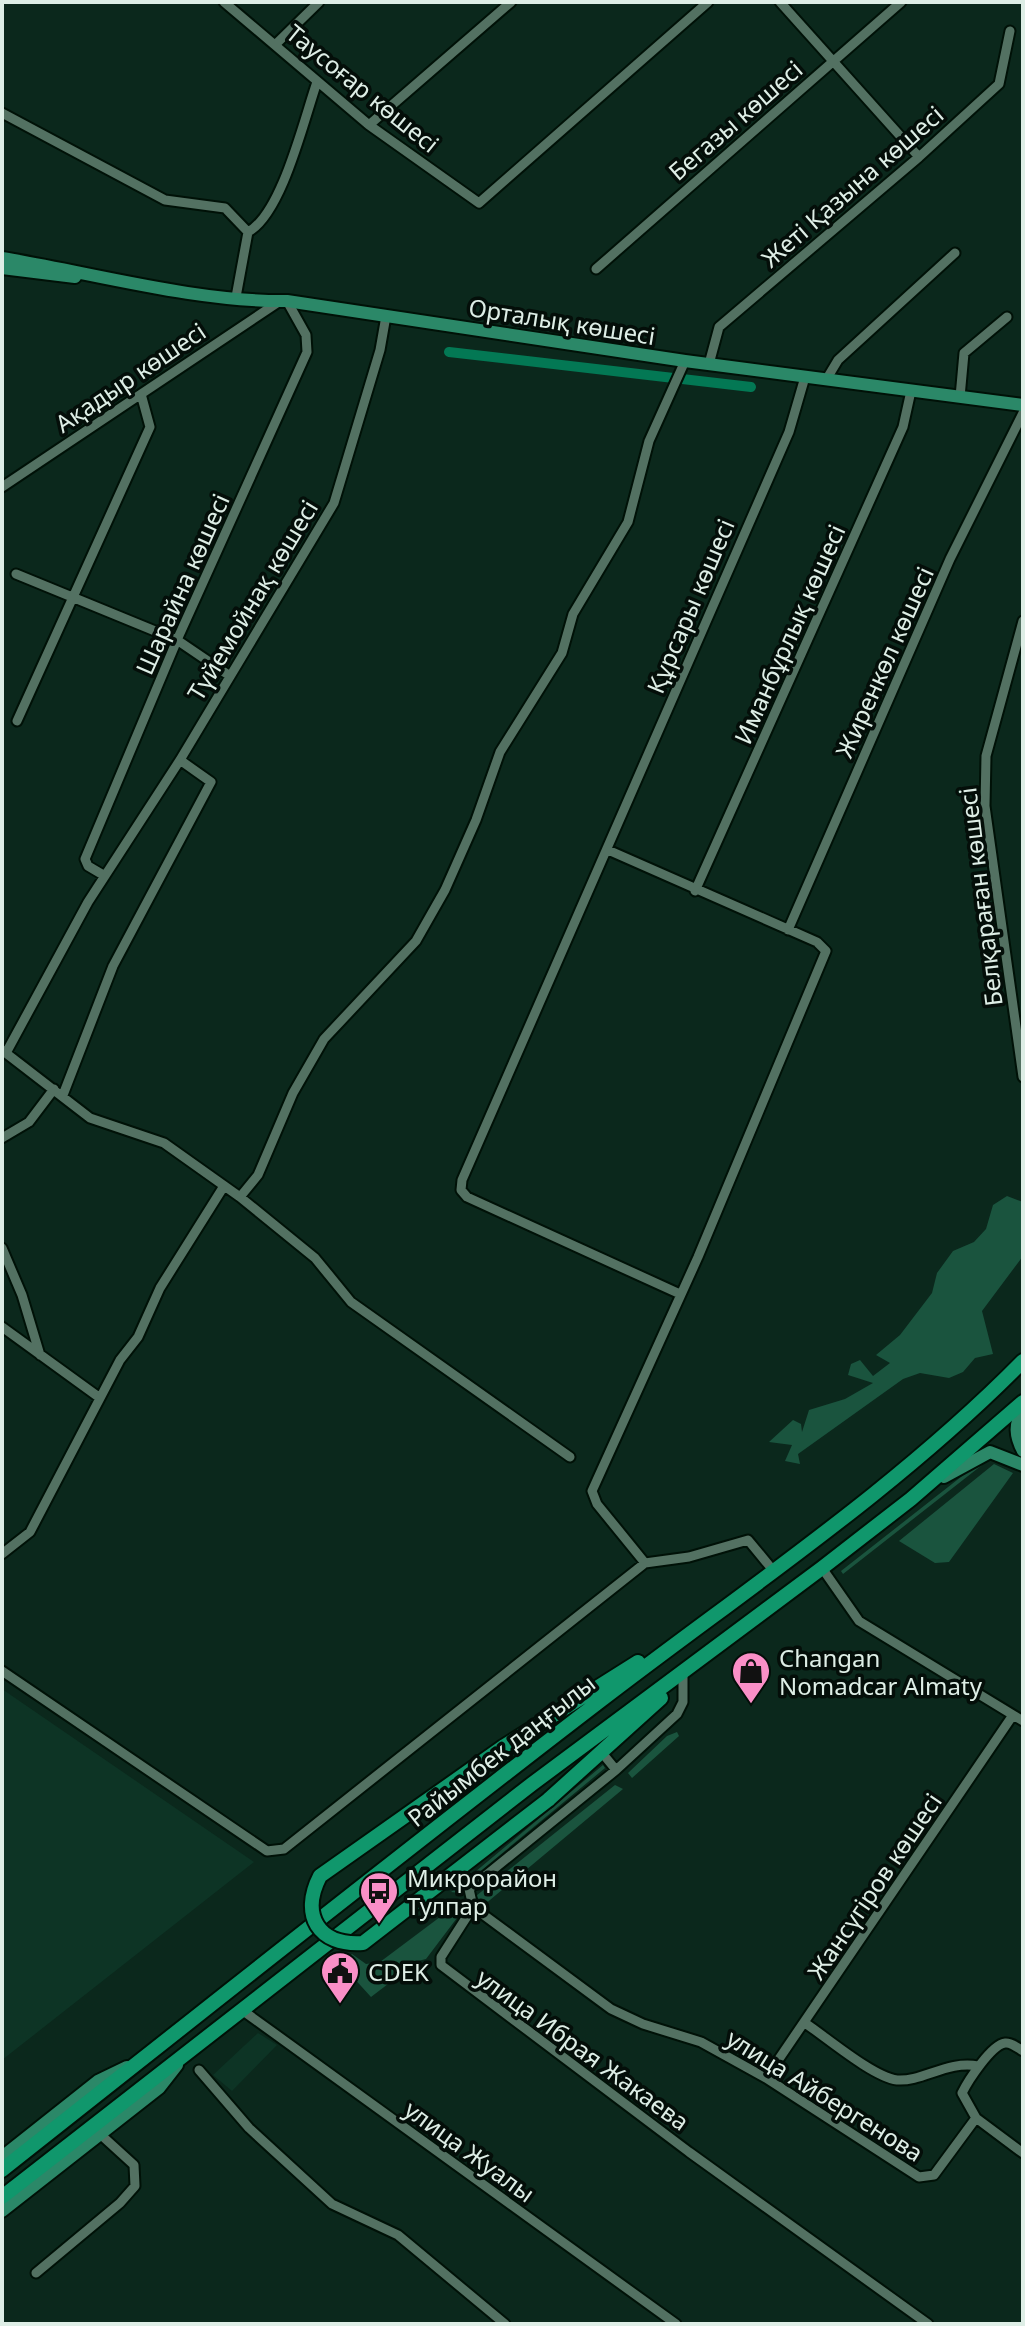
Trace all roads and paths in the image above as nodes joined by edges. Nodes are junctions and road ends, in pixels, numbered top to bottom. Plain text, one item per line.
1 (224, 2) edge
2 (319, 2) edge
3 (511, 2) edge
4 (708, 2) edge
5 (780, 2) edge
6 (901, 2) edge
7 (1010, 31) dead end
8 (276, 44) junction
9 (833, 60) junction
10 (317, 82) junction
11 (2, 113) edge
12 (369, 125) junction
13 (919, 157) junction
14 (248, 232) junction
15 (955, 253) dead end
16 (2, 258) edge
17 (2, 268) edge
18 (596, 269) dead end
19 (95, 277) junction
20 (236, 297) junction
21 (283, 301) junction
22 (386, 316) junction
23 (1007, 317) dead end
24 (685, 361) junction
25 (709, 364) junction
26 (805, 377) junction
27 (826, 380) junction
28 (911, 391) junction
29 (141, 394) junction
30 (960, 397) junction
31 (1023, 405) edge
32 (1023, 413) edge
33 (2, 487) edge
34 (16, 574) dead end
35 (73, 597) junction
36 (1023, 621) edge
37 (177, 640) junction
38 (230, 676) junction
39 (17, 721) dead end
40 (180, 760) junction
41 (608, 850) junction
42 (105, 876) junction
43 (695, 891) junction
44 (788, 930) junction
45 (4, 1052) edge
46 (1023, 1077) edge
47 (59, 1092) junction
48 (2, 1138) edge
49 (224, 1186) junction
50 (240, 1197) junction
51 (2, 1248) edge
52 (680, 1294) junction
53 (2, 1327) edge
54 (40, 1355) junction
55 (1023, 1361) edge
56 (100, 1398) junction
57 (1023, 1402) edge
58 (1023, 1410) edge
59 (1023, 1451) edge
60 (570, 1457) dead end
61 (1023, 1465) edge
62 (911, 1499) junction
63 (2, 1554) edge
64 (645, 1563) junction
65 (822, 1568) junction
66 (772, 1569) junction
67 (690, 1632) junction
68 (708, 1654) junction
69 (2, 1671) edge
70 (683, 1677) junction
71 (1013, 1715) junction
72 (1023, 1721) edge
73 (603, 1754) junction
74 (616, 1770) junction
75 (473, 1907) junction
76 (242, 2010) junction
77 (805, 2023) junction
78 (1023, 2051) edge
79 (187, 2053) junction
80 (144, 2058) junction
81 (978, 2066) junction
82 (199, 2070) dead end
83 (766, 2078) junction
84 (976, 2118) junction
85 (100, 2134) junction
86 (1023, 2153) edge
87 (2, 2157) edge
88 (2, 2170) edge
89 (2, 2197) edge
90 (2, 2211) edge
91 (36, 2273) dead end
92 (505, 2324) edge
93 (676, 2324) edge
94 (928, 2324) edge

1 - 8 street, Тауcоғар көшесі
2 - 8 street
3 - 12 street
4 - 12 street, Тауcоғар көшесі
5 - 9 street
6 - 9 street, Бегазы көшесі
7 - 13 street, Жеті Қазына көшесі
8 - 10 street, Тауcоғар көшесі
9 - 13 street
9 - 18 street, Бегазы көшесі
10 - 12 street, Тауcоғар көшесі
10 - 14 street
11 - 14 street
13 - 25 street, Жеті Қазына көшесі
14 - 20 street
15 - 27 street
16 - 19 main road, Орталық көшесі
17 - 19 main road, Орталық көшесі
19 - 20 main road, Орталық көшесі
20 - 21 main road, Орталық көшесі
21 - 22 main road, Орталық көшесі
21 - 29 street, Ақадыр көшесі
21 - 37 street, Шарайна көшесі
22 - 24 main road, Орталық көшесі
22 - 38 street, Түйемойнақ көшесі
23 - 30 street
24 - 25 main road, Орталық көшесі
24 - 50 street
25 - 26 main road, Орталық көшесі
26 - 27 main road, Орталық көшесі
26 - 41 street, Құрсары көшесі
27 - 28 main road, Орталық көшесі
28 - 30 main road, Орталық көшесі
28 - 43 street, Иманбұрлық көшесі
29 - 33 street, Ақадыр көшесі
29 - 35 street
30 - 31 main road, Орталық көшесі
32 - 44 street, Жиренкөл көшесі
34 - 35 street
35 - 37 street
35 - 39 street
36 - 46 street, Белқараған көшесі
37 - 38 street
37 - 42 street, Шарайна көшесі
38 - 40 street, Түйемойнақ көшесі
40 - 42 street, Түйемойнақ көшесі
40 - 47 street
41 - 43 street
41 - 52 street, Құрсары көшесі
42 - 45 street, Түйемойнақ көшесі
43 - 44 street
44 - 52 street
45 - 47 street
47 - 48 street
47 - 49 street
49 - 50 street
49 - 56 street
50 - 60 street
51 - 54 street
52 - 64 street
53 - 54 street
54 - 56 street
55 - 66 highway, Райымбек даңғылы
56 - 63 street
57 - 62 highway, Райымбек даңғылы
58 - 59 main road
61 - 62 main road
62 - 65 highway, Райымбек даңғылы
64 - 66 street
64 - 69 street
65 - 68 highway, Райымбек даңғылы
65 - 71 street
66 - 67 highway, Райымбек даңғылы
67 - 73 highway, bridge
67 - 80 highway, Райымбек даңғылы
68 - 70 highway
68 - 76 highway, Райымбек даңғылы
70 - 73 highway
70 - 74 street
71 - 72 street
71 - 77 street, Жансүгіров көшесі
73 - 74 street
74 - 75 street, улица Ибрая Жакаева
75 - 83 street, улица Айбергенова
75 - 94 street, улица Ибрая Жакаева
76 - 79 highway, Райымбек даңғылы
76 - 93 street, улица Жуалы
77 - 81 street
77 - 83 street, Жансүгіров көшесі
78 - 81 street
79 - 85 main road
79 - 89 highway, Райымбек даңғылы
80 - 87 main road
80 - 88 highway, Райымбек даңғылы
81 - 84 street
82 - 92 street
83 - 84 street, улица Айбергенова
84 - 86 street
85 - 90 main road
85 - 91 street

